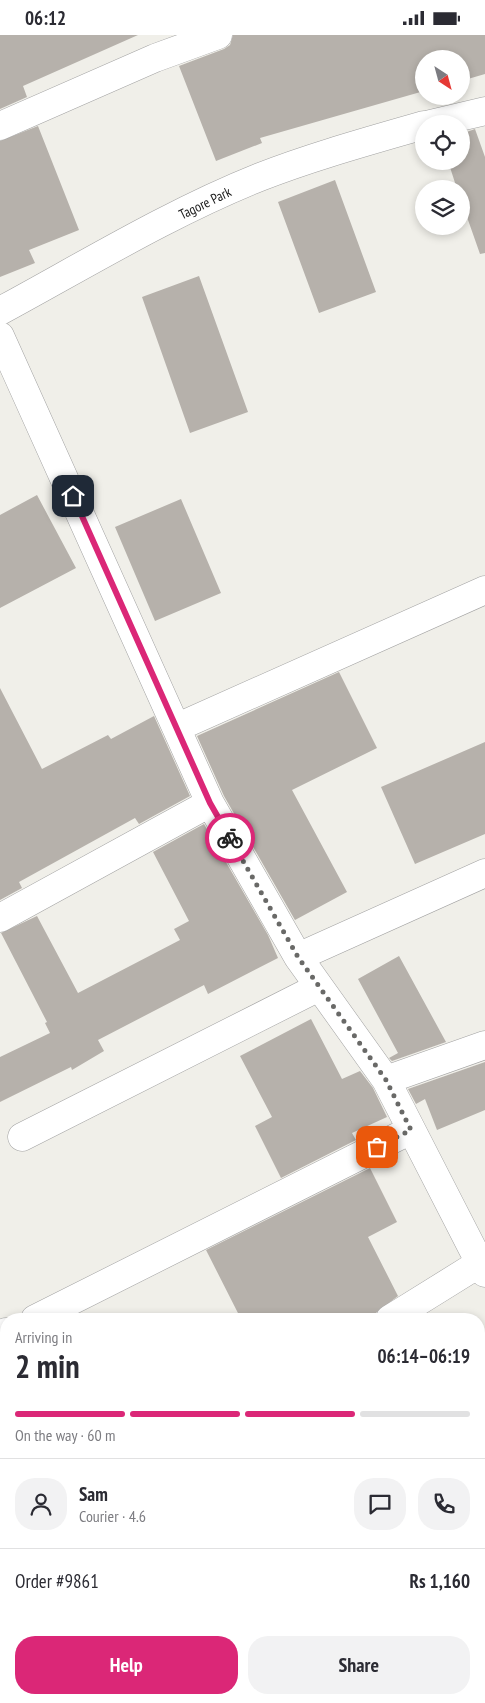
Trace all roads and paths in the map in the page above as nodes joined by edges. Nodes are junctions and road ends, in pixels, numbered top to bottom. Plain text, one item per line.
1 (218, 35) edge
2 (485, 111) edge
3 (468, 115) edge
4 (0, 126) edge
5 (415, 128) edge
6 (0, 311) edge
7 (0, 336) edge
8 (485, 590) edge
9 (178, 727) junction
10 (210, 803) junction
11 (485, 873) edge
12 (0, 918) edge
13 (298, 957) junction
14 (319, 987) junction
15 (485, 1045) edge
16 (386, 1080) junction
17 (411, 1130) junction
18 (22, 1137) dead end
19 (483, 1268) edge
20 (47, 1313) edge
21 (401, 1313) edge

1 - 4 street
2 - 3 street
5 - 6 street, Tagore Park
7 - 9 street
8 - 9 street
9 - 10 street
10 - 12 street
10 - 13 street
11 - 13 street
13 - 14 street
14 - 16 street
14 - 18 street
15 - 16 street
16 - 17 street
17 - 19 street
17 - 20 street
19 - 21 street

